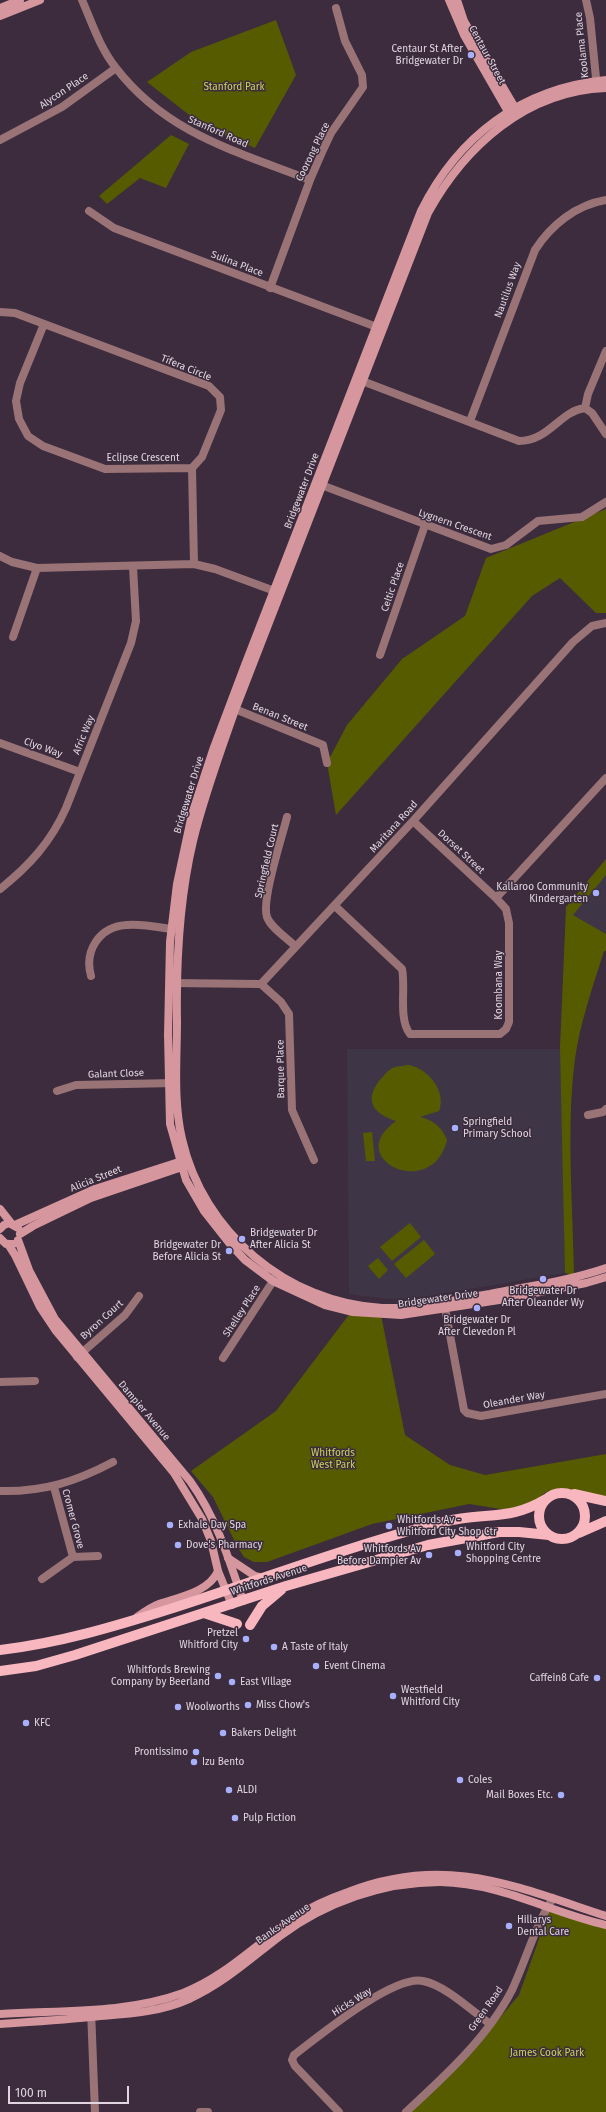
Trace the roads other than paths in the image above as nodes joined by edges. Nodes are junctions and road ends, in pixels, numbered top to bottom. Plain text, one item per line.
1 (20, 0) edge
2 (40, 0) edge
3 (82, 0) edge
4 (449, 0) edge
5 (457, 0) edge
6 (586, 0) edge
7 (0, 8) edge
8 (336, 8) dead end
9 (0, 16) edge
10 (116, 68) junction
11 (606, 80) edge
12 (597, 85) junction
13 (606, 88) edge
14 (513, 112) junction
15 (0, 140) edge
16 (310, 180) junction
17 (606, 200) edge
18 (89, 211) dead end
19 (270, 288) junction
20 (0, 312) edge
21 (44, 324) junction
22 (379, 328) junction
23 (606, 351) edge
24 (359, 380) junction
25 (585, 408) junction
26 (470, 421) junction
27 (606, 434) edge
28 (192, 468) junction
29 (319, 484) junction
30 (606, 502) edge
31 (425, 525) junction
32 (0, 556) edge
33 (194, 564) junction
34 (134, 567) junction
35 (37, 568) junction
36 (277, 592) junction
37 (606, 623) edge
38 (13, 637) dead end
39 (380, 655) dead end
40 (232, 708) junction
41 (0, 743) edge
42 (327, 763) dead end
43 (80, 772) junction
44 (606, 778) edge
45 (287, 817) dead end
46 (413, 821) junction
47 (0, 889) edge
48 (496, 898) junction
49 (335, 906) junction
50 (175, 929) junction
51 (295, 946) junction
52 (91, 976) dead end
53 (173, 984) junction
54 (261, 984) junction
55 (172, 1083) junction
56 (57, 1091) dead end
57 (606, 1110) edge
58 (588, 1116) dead end
59 (314, 1160) dead end
60 (184, 1163) junction
61 (0, 1209) edge
62 (13, 1224) junction
63 (0, 1229) edge
64 (19, 1237) junction
65 (0, 1238) edge
66 (8, 1244) junction
67 (606, 1268) edge
68 (606, 1277) edge
69 (275, 1278) junction
70 (139, 1296) dead end
71 (444, 1306) junction
72 (79, 1355) junction
73 (223, 1358) dead end
74 (35, 1381) dead end
75 (0, 1382) edge
76 (606, 1394) edge
77 (113, 1462) dead end
78 (54, 1487) junction
79 (0, 1492) edge
80 (568, 1493) junction
81 (546, 1499) junction
82 (606, 1501) edge
83 (606, 1521) edge
84 (577, 1534) junction
85 (549, 1535) junction
86 (98, 1556) dead end
87 (73, 1557) junction
88 (228, 1558) junction
89 (218, 1571) junction
90 (42, 1579) dead end
91 (264, 1579) junction
92 (286, 1586) junction
93 (238, 1587) junction
94 (227, 1591) junction
95 (243, 1601) junction
96 (232, 1605) junction
97 (204, 1613) junction
98 (128, 1622) junction
99 (237, 1624) dead end
100 (250, 1625) dead end
101 (0, 1650) edge
102 (0, 1672) edge
103 (553, 1898) junction
104 (548, 1906) junction
105 (606, 1916) edge
106 (606, 1925) edge
107 (91, 2013) junction
108 (0, 2014) edge
109 (0, 2024) edge
110 (490, 2024) junction
111 (95, 2112) edge
112 (200, 2112) edge
113 (208, 2112) edge
114 (339, 2112) edge
115 (406, 2112) edge

1 - 7 street
2 - 9 street
3 - 10 street, Stanford Road
4 - 14 street, Centaur Street
5 - 14 street, Centaur Street
6 - 12 street, Koolama Place
8 - 16 street, Coorong Place
10 - 15 street, Alycon Place
10 - 16 street, Stanford Road
11 - 12 street, Bridgewater Drive
12 - 13 street, Bridgewater Drive
12 - 14 street, Bridgewater Drive
14 - 22 street, Bridgewater Drive
16 - 19 street, Coorong Place
17 - 26 street, Nautilus Way
18 - 19 street, Sulina Place
19 - 22 street, Sulina Place
20 - 21 street, Tifera Circle
21 - 28 street, Tifera Circle
21 - 28 street, Eclipse Crescent
22 - 24 street, Bridgewater Drive
23 - 25 street
24 - 26 street
24 - 29 street, Bridgewater Drive
25 - 26 street
25 - 27 street
28 - 33 street
29 - 31 street, Lygnern Crescent
29 - 36 street, Bridgewater Drive
30 - 31 street, Lygnern Crescent
31 - 39 street, Celtic Place
32 - 35 street
33 - 34 street
33 - 36 street
34 - 35 street
34 - 43 street, Afric Way
35 - 38 street
36 - 40 street, Bridgewater Drive
37 - 46 street, Maritana Road
40 - 42 street, Benan Street
40 - 50 street, Bridgewater Drive
41 - 43 street, Clyo Way
43 - 47 street, Afric Way
44 - 48 street
45 - 51 street, Springfield Court
46 - 48 street, Dorset Street
46 - 49 street, Maritana Road
48 - 49 street, Koombana Way
49 - 51 street, Maritana Road
50 - 52 street
50 - 53 street, Bridgewater Drive
51 - 54 street, Maritana Road
53 - 54 street
53 - 55 street, Bridgewater Drive
54 - 59 street, Barque Place
55 - 56 street, Galant Close
55 - 60 street, Bridgewater Drive
57 - 58 street
60 - 62 street, Alicia Street
60 - 64 street, Alicia Street
60 - 69 street, Bridgewater Drive
61 - 62 street
62 - 63 street, Alicia Street
62 - 64 street, Dampier Avenue
64 - 66 street, Alicia Street
64 - 72 street, Dampier Avenue
65 - 66 street
66 - 72 street, Dampier Avenue
67 - 71 street, Bridgewater Drive
68 - 71 street, Bridgewater Drive
69 - 71 street, Bridgewater Drive
69 - 73 street, Shelley Place
70 - 72 street, Byron Court
71 - 76 street, Oleander Way
72 - 88 street, Dampier Avenue
72 - 89 street, Dampier Avenue
74 - 75 street
77 - 78 street
78 - 79 street
78 - 87 street, Cromer Grove
80 - 81 main road
80 - 82 main road
80 - 84 main road
81 - 85 main road
81 - 91 main road, Whitfords Avenue
83 - 84 main road
84 - 85 main road
85 - 92 main road, Whitfords Avenue
86 - 87 street, Cromer Grove
87 - 90 street, Cromer Grove
88 - 91 street
88 - 93 street, Dampier Avenue
89 - 94 street, Dampier Avenue
89 - 98 street
91 - 93 main road, Whitfords Avenue
92 - 95 main road, Whitfords Avenue
92 - 100 main road
93 - 94 main road, Whitfords Avenue
93 - 95 street, Dampier Avenue
94 - 96 street, Dampier Avenue
94 - 98 main road, Whitfords Avenue
95 - 96 main road, Whitfords Avenue
96 - 97 main road, Whitfords Avenue
97 - 99 main road
97 - 102 main road, Whitfords Avenue
98 - 101 main road, Whitfords Avenue
103 - 104 street, Green Road
103 - 105 street, Banks Avenue
103 - 107 street, Banks Avenue
104 - 106 street, Banks Avenue
104 - 107 street, Banks Avenue
104 - 110 street, Green Road
107 - 108 street, Banks Avenue
107 - 109 street, Banks Avenue
107 - 111 street
110 - 114 street, Hicks Way
110 - 115 street, Green Road
112 - 113 street

